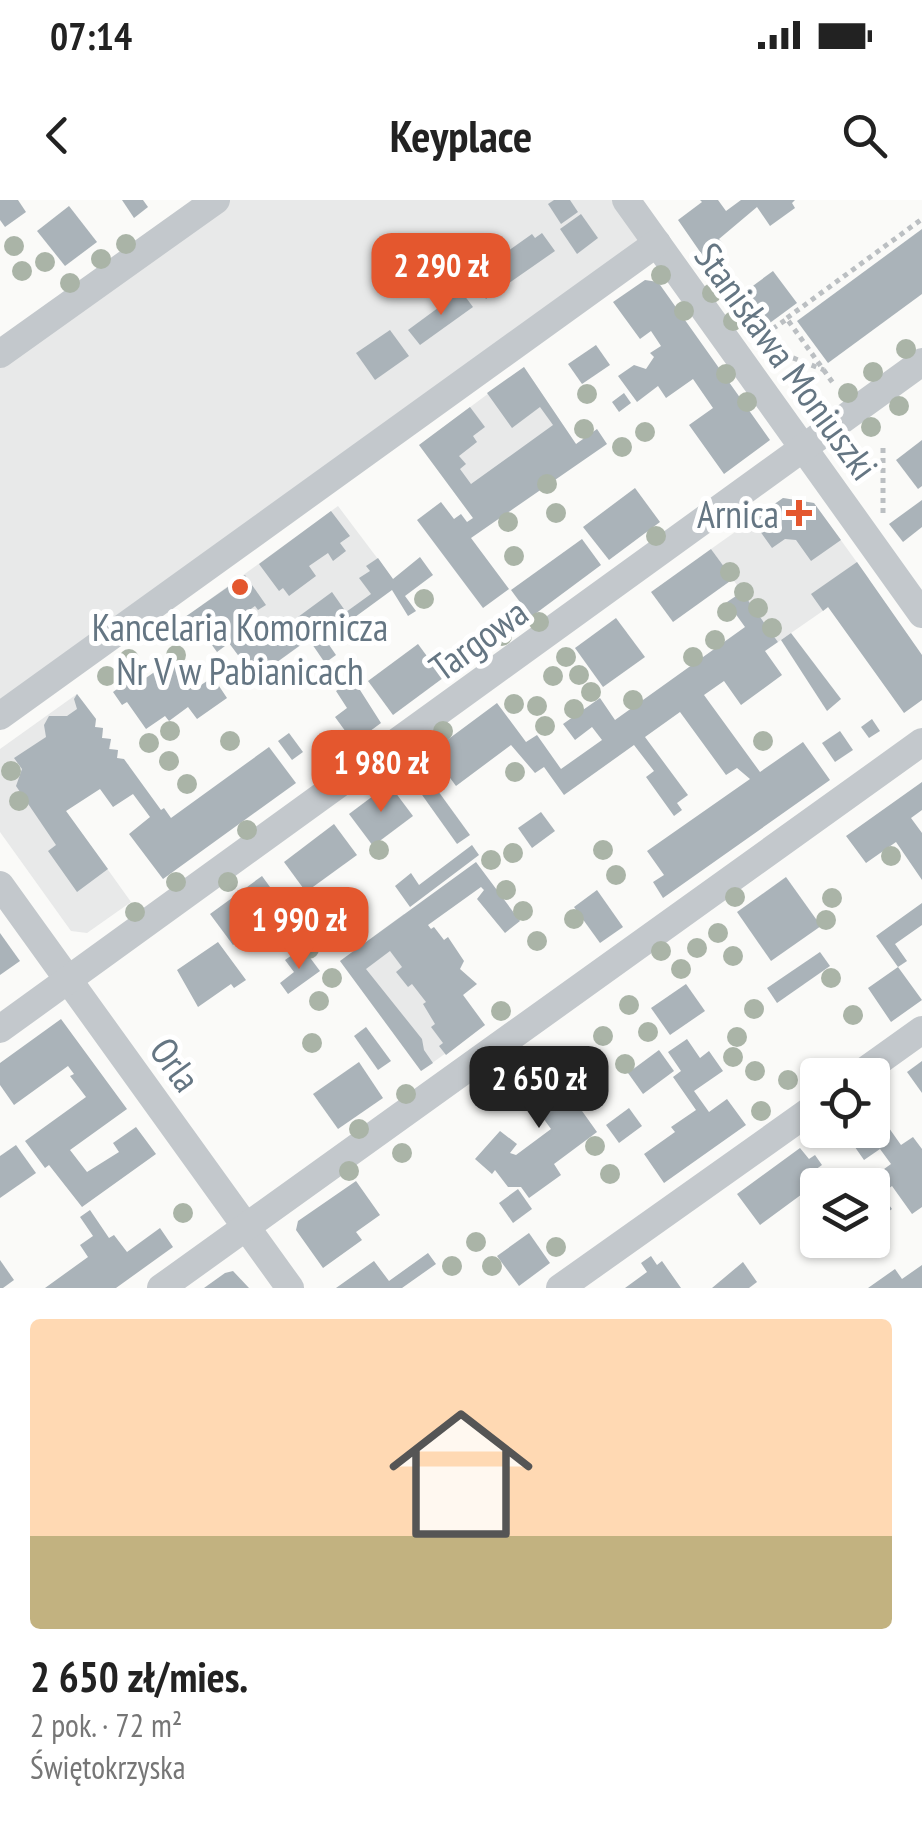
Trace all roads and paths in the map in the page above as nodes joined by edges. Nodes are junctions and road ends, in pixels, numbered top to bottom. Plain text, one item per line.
1 (216, 200) edge
2 (626, 200) edge
3 (922, 220) edge
4 (657, 243) junction
5 (785, 320) junction
6 (0, 354) edge
7 (922, 362) edge
8 (824, 370) junction
9 (833, 383) dead end
10 (882, 448) dead end
11 (805, 450) junction
12 (883, 524) dead end
13 (922, 614) edge
14 (0, 716) edge
15 (922, 742) edge
16 (0, 885) edge
17 (68, 981) junction
18 (0, 1029) edge
19 (922, 1030) edge
20 (883, 1058) edge
21 (800, 1117) edge
22 (247, 1227) junction
23 (161, 1288) edge
24 (290, 1288) edge
25 (560, 1288) edge

1 - 6 street
2 - 4 street, Stanisława Moniuszki
3 - 5 path
4 - 11 street, Stanisława Moniuszki
4 - 14 street
5 - 8 path
5 - 8 path
7 - 11 street, Targowa
8 - 9 path
10 - 12 path
11 - 13 street, Stanisława Moniuszki
11 - 17 street, Targowa
15 - 22 street
16 - 17 street, Orla
17 - 18 street, Targowa
17 - 22 street, Orla
19 - 20 street
21 - 25 street
22 - 23 street
22 - 24 street, Orla

